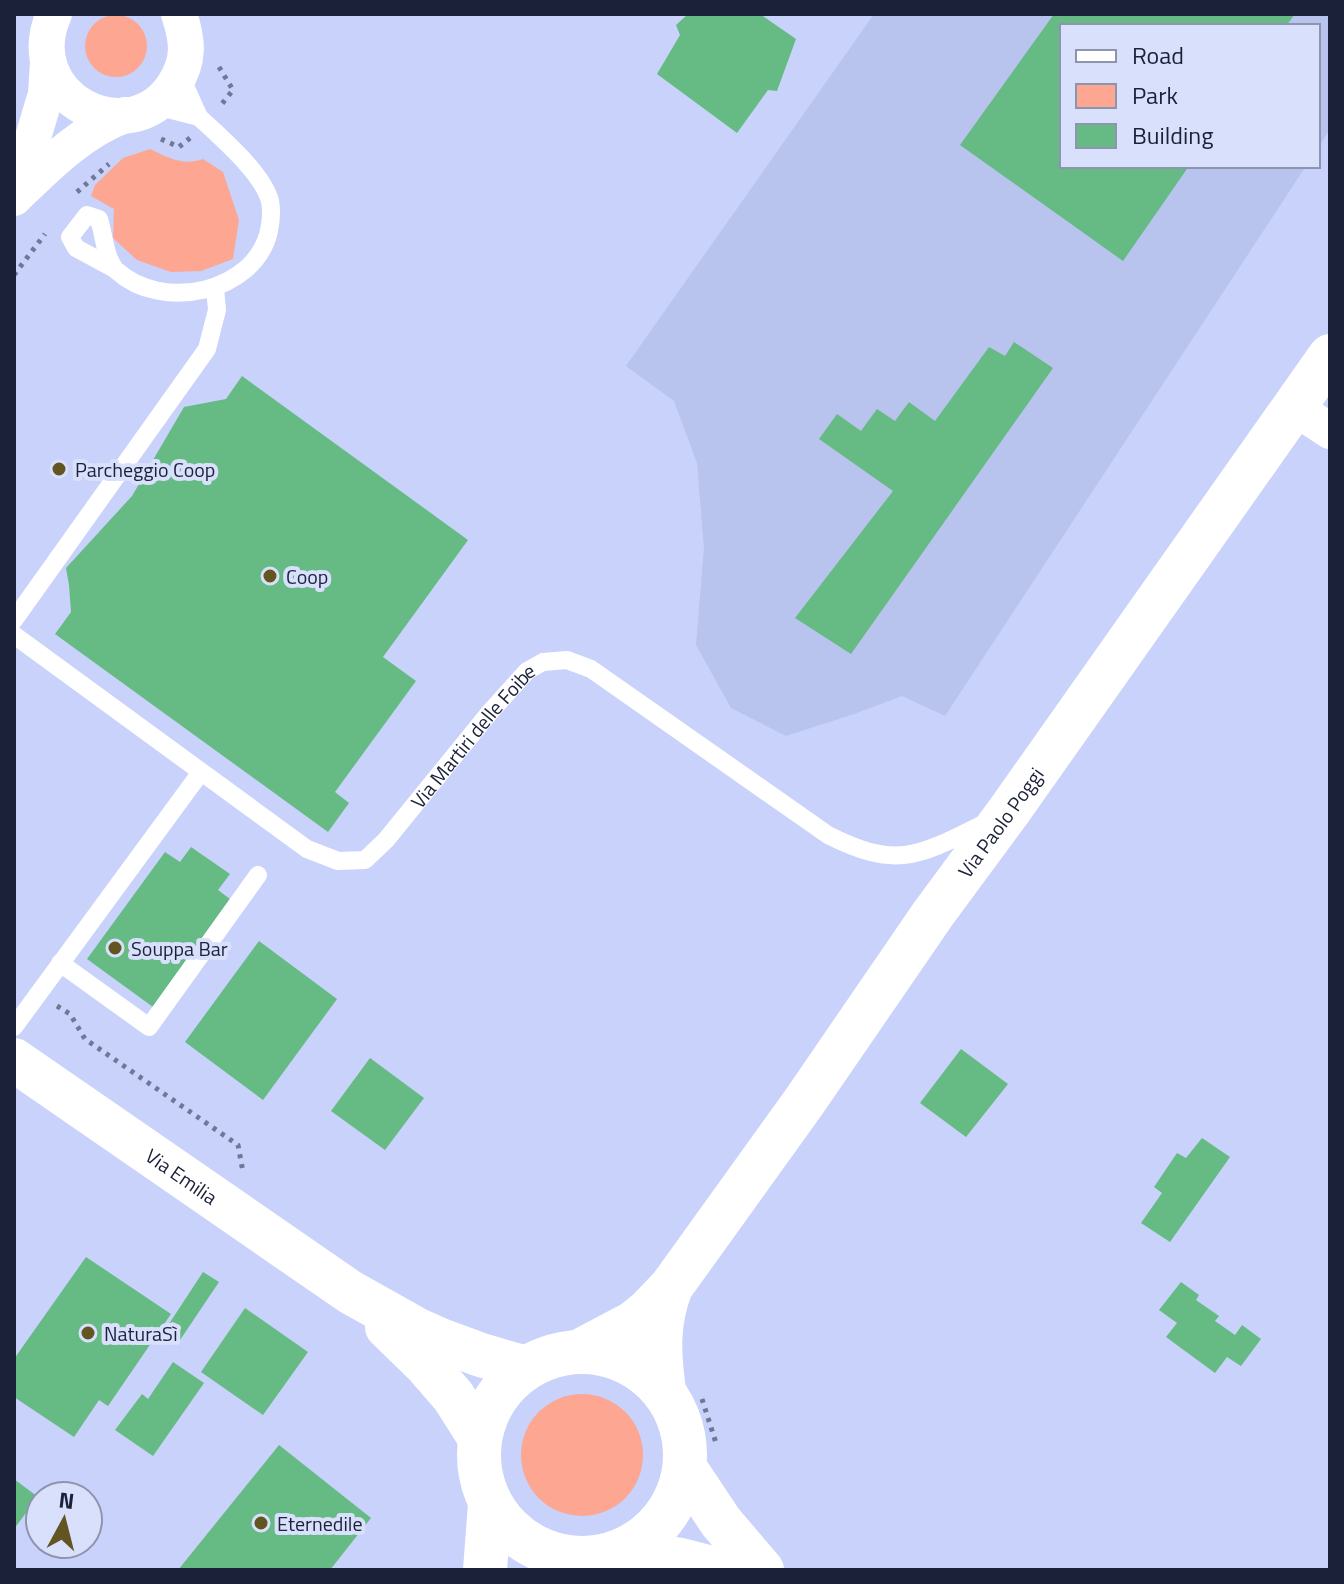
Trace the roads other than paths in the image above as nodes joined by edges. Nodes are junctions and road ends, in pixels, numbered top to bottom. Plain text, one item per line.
1 (185, 20) edge
2 (48, 32) edge
3 (180, 75) junction
4 (144, 119) junction
5 (203, 120) junction
6 (14, 183) edge
7 (14, 198) edge
8 (115, 269) dead end
9 (215, 288) junction
10 (1330, 356) edge
11 (1312, 419) edge
12 (14, 620) edge
13 (14, 635) edge
14 (201, 772) junction
15 (1009, 811) junction
16 (258, 875) dead end
17 (60, 963) junction
18 (14, 1027) edge
19 (14, 1060) edge
20 (671, 1287) junction
21 (350, 1292) junction
22 (580, 1351) junction
23 (526, 1368) junction
24 (681, 1388) junction
25 (479, 1437) junction
26 (702, 1460) junction
27 (490, 1504) junction
28 (624, 1551) junction
29 (568, 1564) edge
30 (485, 1570) edge
31 (720, 1570) edge
32 (762, 1570) edge

1 - 3 street
2 - 4 street
2 - 6 street
3 - 4 street
3 - 5 lane
4 - 5 lane
4 - 7 street
5 - 9 lane
8 - 9 lane
9 - 12 lane
10 - 11 main road, Via Paolo Poggi
11 - 15 main road, Via Paolo Poggi
13 - 14 lane, Via Martiri delle Foibe
14 - 15 lane, Via Martiri delle Foibe
14 - 17 lane
15 - 20 main road, Via Paolo Poggi
16 - 17 lane
17 - 18 lane
19 - 21 main road, Via Emilia
20 - 22 main road, Via Paolo Poggi
20 - 24 main road, Via Paolo Poggi
21 - 23 main road, Via Emilia
21 - 25 main road, Via Emilia
22 - 23 main road
22 - 24 main road
23 - 25 main road
24 - 26 main road
25 - 27 main road
26 - 28 main road
26 - 32 main road
27 - 29 main road
27 - 30 main road
28 - 29 main road
28 - 31 main road

